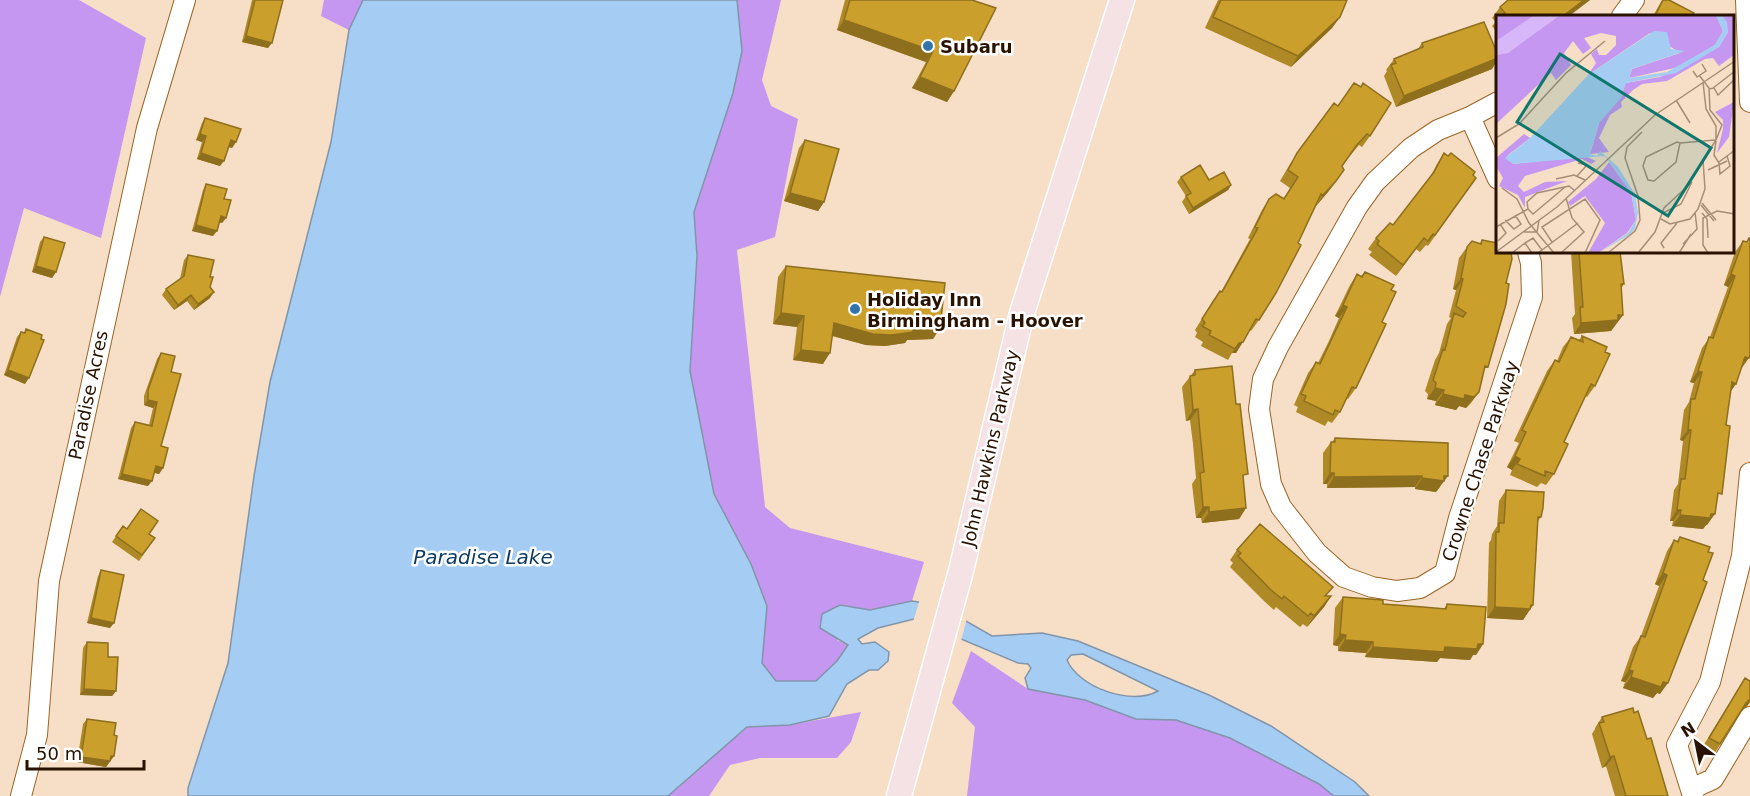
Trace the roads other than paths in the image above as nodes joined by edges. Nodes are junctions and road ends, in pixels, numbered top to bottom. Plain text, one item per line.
1 (185, 0) edge
2 (1122, 0) edge
3 (1634, 0) edge
4 (1746, 0) edge
5 (1623, 15) edge
6 (1750, 102) edge
7 (1496, 103) edge
8 (1470, 117) junction
9 (1496, 175) edge
10 (1529, 254) edge
11 (1750, 473) edge
12 (1750, 717) edge
13 (1692, 793) edge
14 (21, 796) edge
15 (899, 796) edge

1 - 14 street, Paradise Acres
2 - 15 main road, John Hawkins Parkway
3 - 5 street
4 - 6 street
7 - 8 street, Crowne Chase Parkway
8 - 9 street
8 - 10 street, Crowne Chase Parkway
11 - 13 street
12 - 13 street

